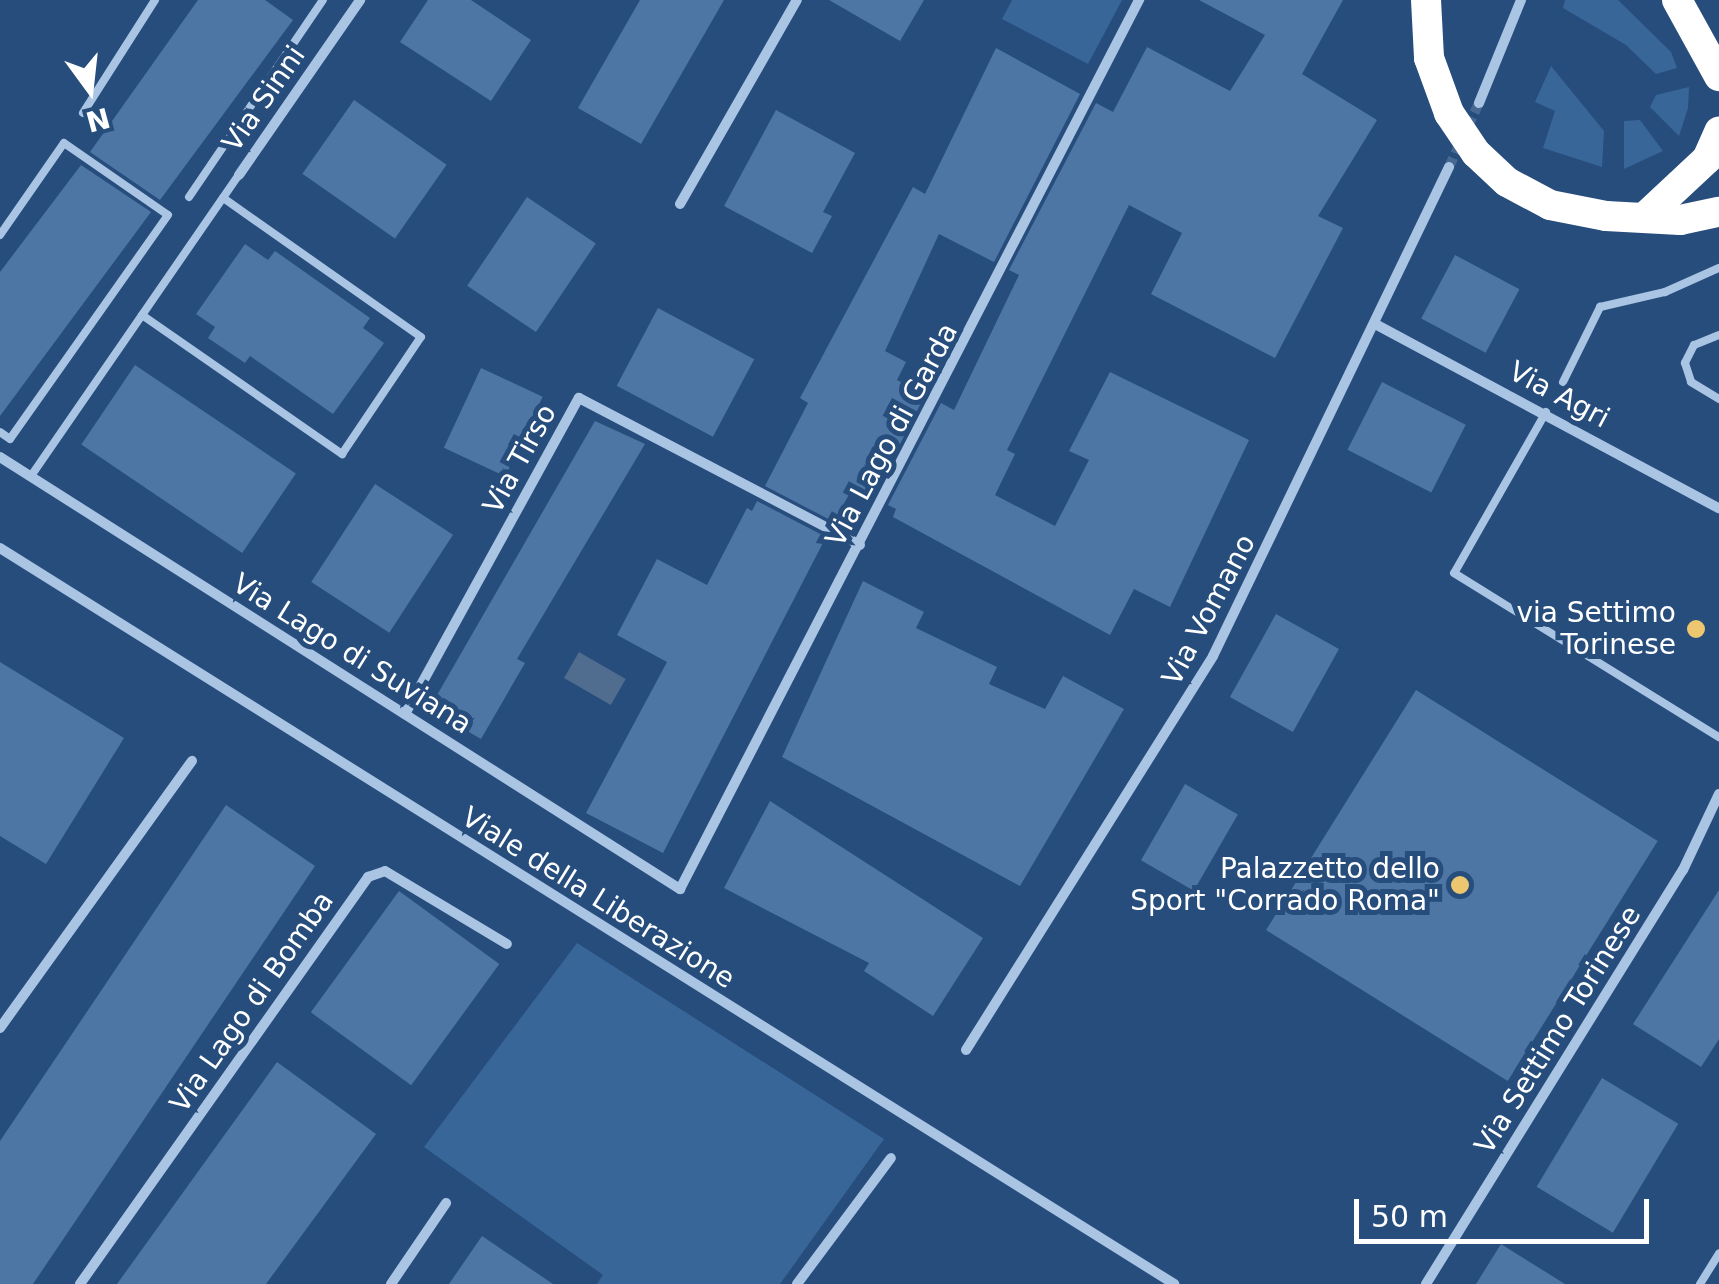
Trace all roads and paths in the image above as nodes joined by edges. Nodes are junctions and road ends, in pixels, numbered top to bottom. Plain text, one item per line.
1 (155, 0) edge
2 (324, 0) edge
3 (360, 0) edge
4 (797, 0) edge
5 (1140, 0) edge
6 (1426, 0) edge
7 (1521, 0) edge
8 (1677, 0) edge
9 (1719, 76) edge
10 (1479, 103) tunnel mouth
11 (83, 113) dead end
12 (1719, 132) edge
13 (1449, 167) tunnel mouth
14 (239, 174) joint
15 (189, 197) dead end
16 (223, 198) junction
17 (680, 204) dead end
18 (1719, 212) edge
19 (1647, 216) junction
20 (0, 235) edge
21 (1719, 268) edge
22 (142, 315) junction
23 (1377, 325) junction
24 (1719, 335) edge
25 (1563, 382) dead end
26 (1719, 398) edge
27 (1546, 412) junction
28 (0, 432) edge
29 (0, 457) edge
30 (31, 476) junction
31 (1719, 508) edge
32 (860, 545) junction
33 (0, 548) edge
34 (405, 714) junction
35 (1719, 737) edge
36 (192, 761) dead end
37 (1719, 794) edge
38 (680, 889) joint
39 (507, 944) dead end
40 (0, 1028) edge
41 (966, 1050) dead end
42 (890, 1158) dead end
43 (446, 1202) dead end
44 (1719, 1254) edge
45 (80, 1284) edge
46 (391, 1284) edge
47 (798, 1284) edge
48 (1174, 1284) edge
49 (1426, 1284) edge
50 (1700, 1284) edge

1 - 11 lane
2 - 15 lane
3 - 14 street, Via Sinni
4 - 17 street
5 - 32 street, Via Lago di Garda
6 - 19 highway
7 - 10 street
8 - 9 highway
12 - 19 highway
13 - 23 street, Via Vomano
14 - 16 lane
16 - 22 lane
16 - 22 lane
18 - 19 highway
20 - 28 lane
21 - 25 lane
22 - 30 lane
23 - 27 street, Via Agri
23 - 41 street, Via Vomano
24 - 26 lane
27 - 31 street, Via Agri
27 - 35 lane
29 - 30 street, Via Lago di Suviana
30 - 34 street, Via Lago di Suviana
32 - 34 street, Via Tirso
32 - 38 street, Via Lago di Garda
33 - 48 street, Viale della Liberazione
34 - 38 street, Via Lago di Suviana
36 - 40 street
37 - 49 street, Via Settimo Torinese
39 - 45 street, Via Lago di Bomba
42 - 47 street
43 - 46 street
44 - 50 lane

